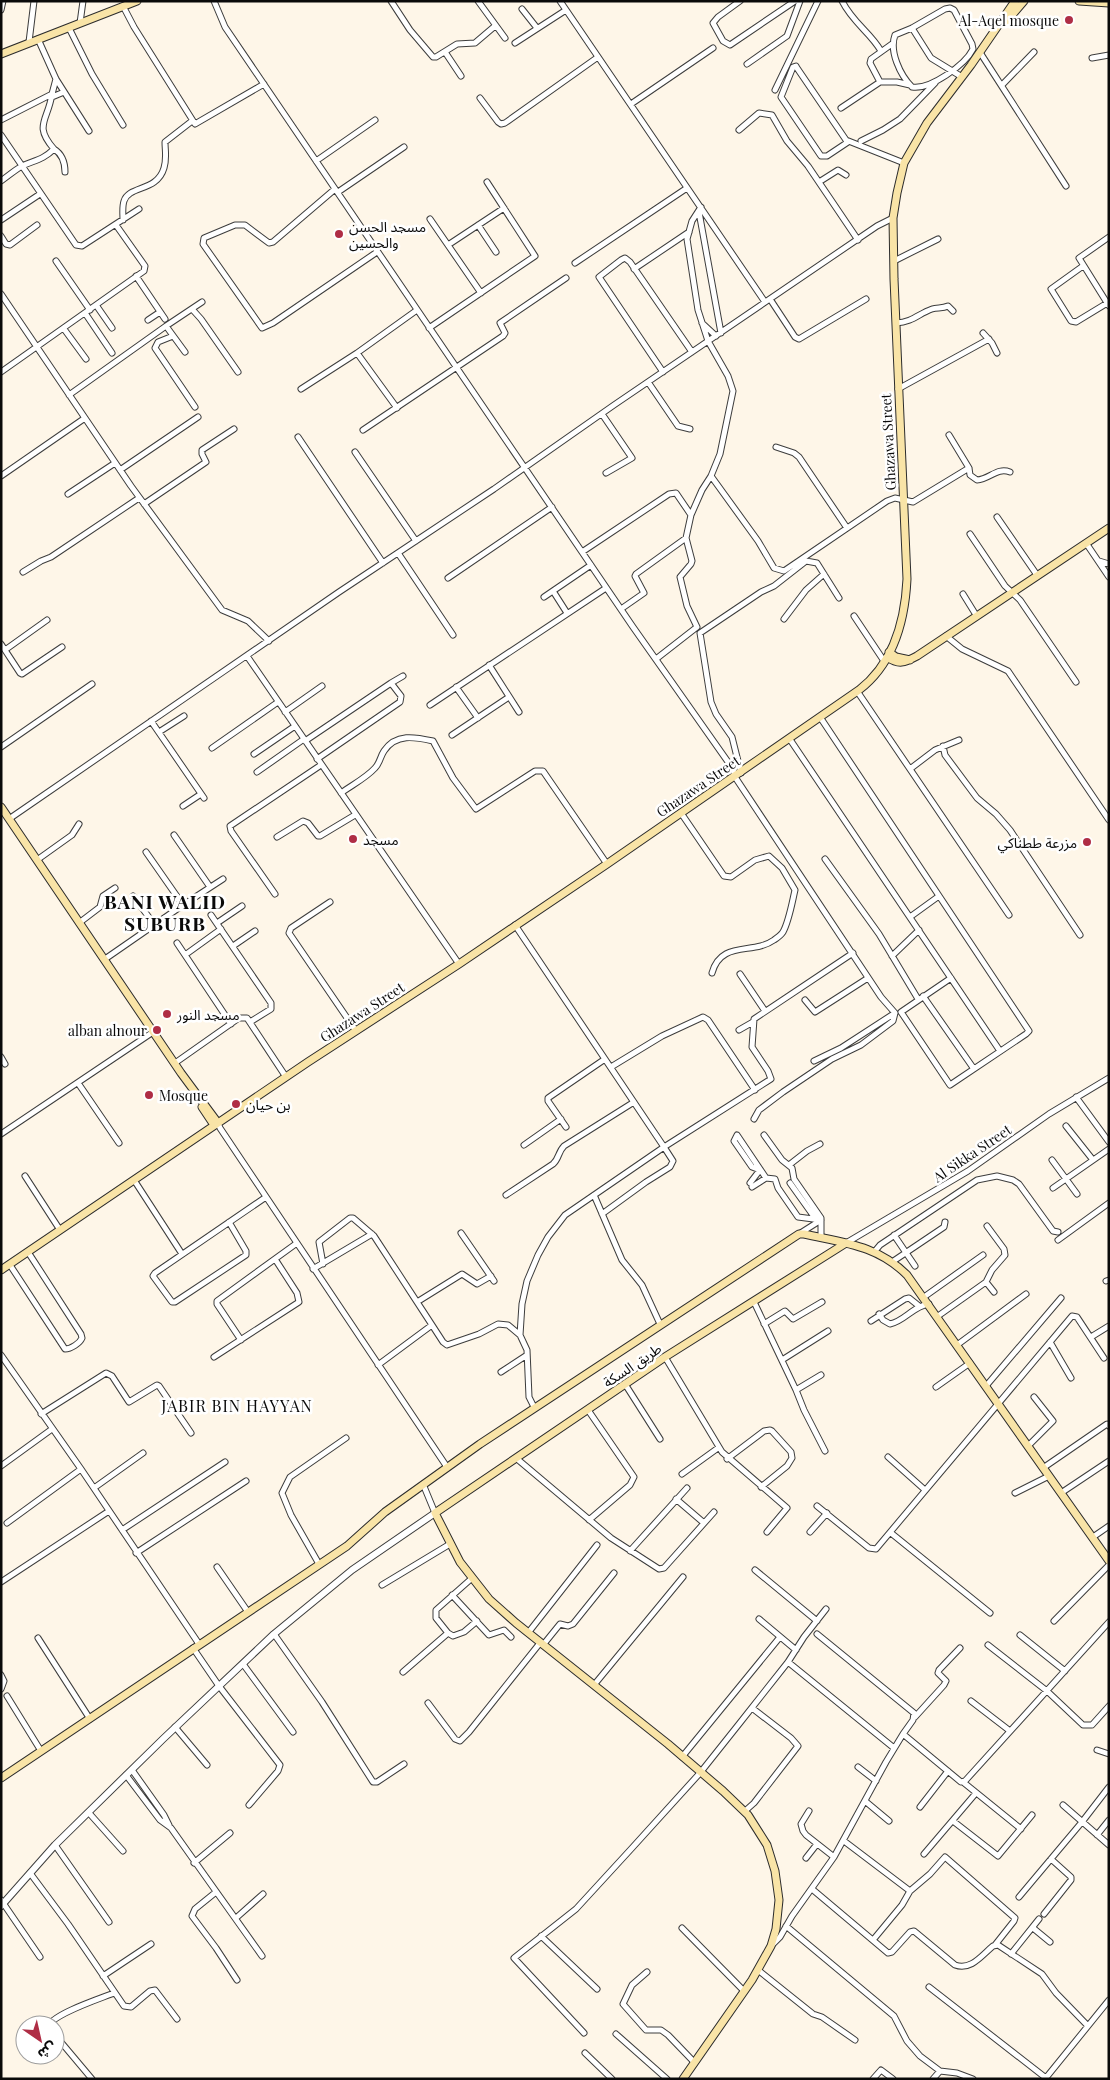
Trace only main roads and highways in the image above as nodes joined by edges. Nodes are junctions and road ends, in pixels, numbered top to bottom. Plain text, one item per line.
1 (137, 1) edge
2 (1015, 1) edge
3 (1024, 1) edge
4 (1078, 1) edge
5 (1109, 3) edge
6 (1, 54) edge
7 (971, 65) junction
8 (1109, 528) edge
9 (887, 656) junction
10 (910, 660) junction
11 (898, 663) junction
12 (877, 671) junction
13 (1, 807) edge
14 (209, 1113) junction
15 (226, 1117) junction
16 (215, 1126) junction
17 (846, 1243) junction
18 (1, 1270) edge
19 (1109, 1561) edge
20 (1, 1778) edge
21 (683, 2079) edge

1 - 6 main road
2 - 7 main road, Ghazawa Street
3 - 7 main road, Ghazawa Street
4 - 5 main road
7 - 9 main road, Ghazawa Street
8 - 10 main road
9 - 10 main road
9 - 11 main road
9 - 12 main road, Ghazawa Street
10 - 11 main road
11 - 12 main road
12 - 15 main road, Ghazawa Street
13 - 14 main road
14 - 15 main road
14 - 16 main road
14 - 16 main road
15 - 16 main road, Ghazawa Street
16 - 18 main road, Ghazawa Street
17 - 19 main road
17 - 20 main road
17 - 21 main road, طريق السكة

